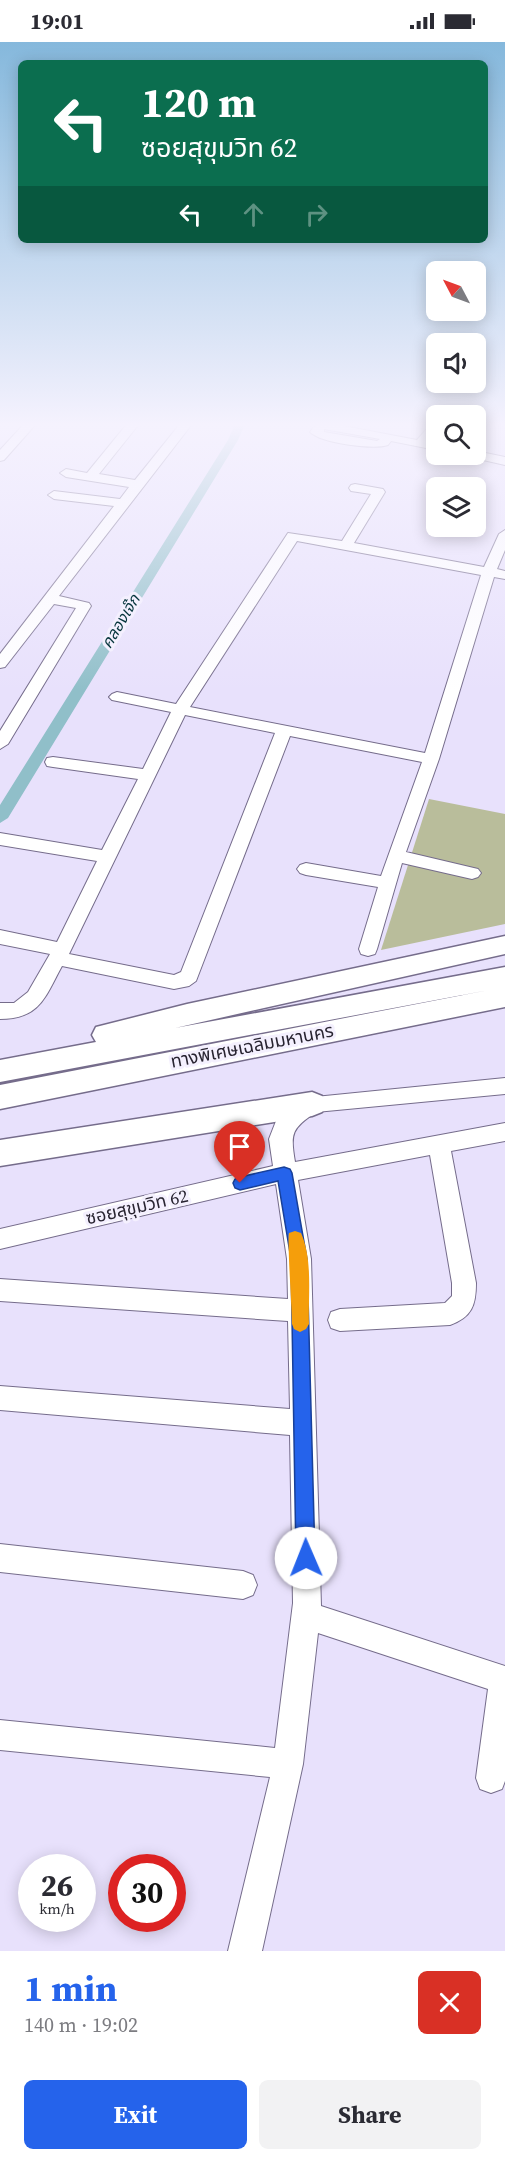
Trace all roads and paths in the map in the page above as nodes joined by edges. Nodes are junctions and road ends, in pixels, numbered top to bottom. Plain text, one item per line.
1 (115, 513) edge
2 (366, 513) edge
3 (505, 534) edge
4 (346, 546) junction
5 (497, 574) edge
6 (52, 599) junction
7 (0, 664) edge
8 (117, 698) dead end
9 (180, 710) junction
10 (284, 730) junction
11 (0, 744) edge
12 (431, 759) junction
13 (53, 762) dead end
14 (148, 775) junction
15 (7, 840) edge
16 (396, 856) junction
17 (108, 857) junction
18 (306, 868) dead end
19 (472, 873) dead end
20 (387, 883) junction
21 (0, 937) edge
22 (505, 945) edge
23 (368, 949) dead end
24 (59, 954) junction
25 (505, 967) edge
26 (505, 977) edge
27 (505, 997) edge
28 (0, 1011) edge
29 (505, 1015) edge
30 (79, 1042) junction
31 (0, 1056) edge
32 (0, 1071) edge
33 (505, 1086) edge
34 (0, 1097) edge
35 (312, 1104) junction
36 (0, 1109) edge
37 (505, 1132) edge
38 (439, 1145) junction
39 (0, 1153) edge
40 (284, 1173) junction
41 (0, 1239) edge
42 (0, 1290) edge
43 (300, 1311) junction
44 (340, 1320) dead end
45 (0, 1398) edge
46 (303, 1423) junction
47 (0, 1558) edge
48 (243, 1585) dead end
49 (306, 1615) junction
50 (0, 1735) edge
51 (288, 1764) junction
52 (491, 1778) dead end
53 (245, 1951) edge

1 - 6 street
2 - 4 street
3 - 5 street
4 - 5 street
4 - 9 street
5 - 12 street
6 - 7 street
6 - 11 street
8 - 9 street
9 - 10 street
9 - 14 street
10 - 12 street
10 - 24 street
12 - 16 street
13 - 14 street
14 - 17 street
15 - 17 street
16 - 19 street
16 - 20 street
17 - 24 street
18 - 20 street
20 - 23 street
21 - 24 street
22 - 30 highway
24 - 28 street
25 - 30 highway, ทางพิเศษเฉลิมมหานคร
26 - 32 highway
27 - 34 highway, ทางพิเศษเฉลิมมหานคร
29 - 36 highway
30 - 31 highway, ทางพิเศษเฉลิมมหานคร
33 - 35 street
35 - 39 highway
35 - 40 street
37 - 38 street, ซอยสุขุมวิท 62
38 - 40 street, ซอยสุขุมวิท 62
38 - 44 street
40 - 41 street, ซอยสุขุมวิท 62
40 - 43 street
42 - 43 street
43 - 46 street
45 - 46 street
46 - 49 street
47 - 48 street
49 - 51 street
49 - 52 street
50 - 51 street
51 - 53 street

